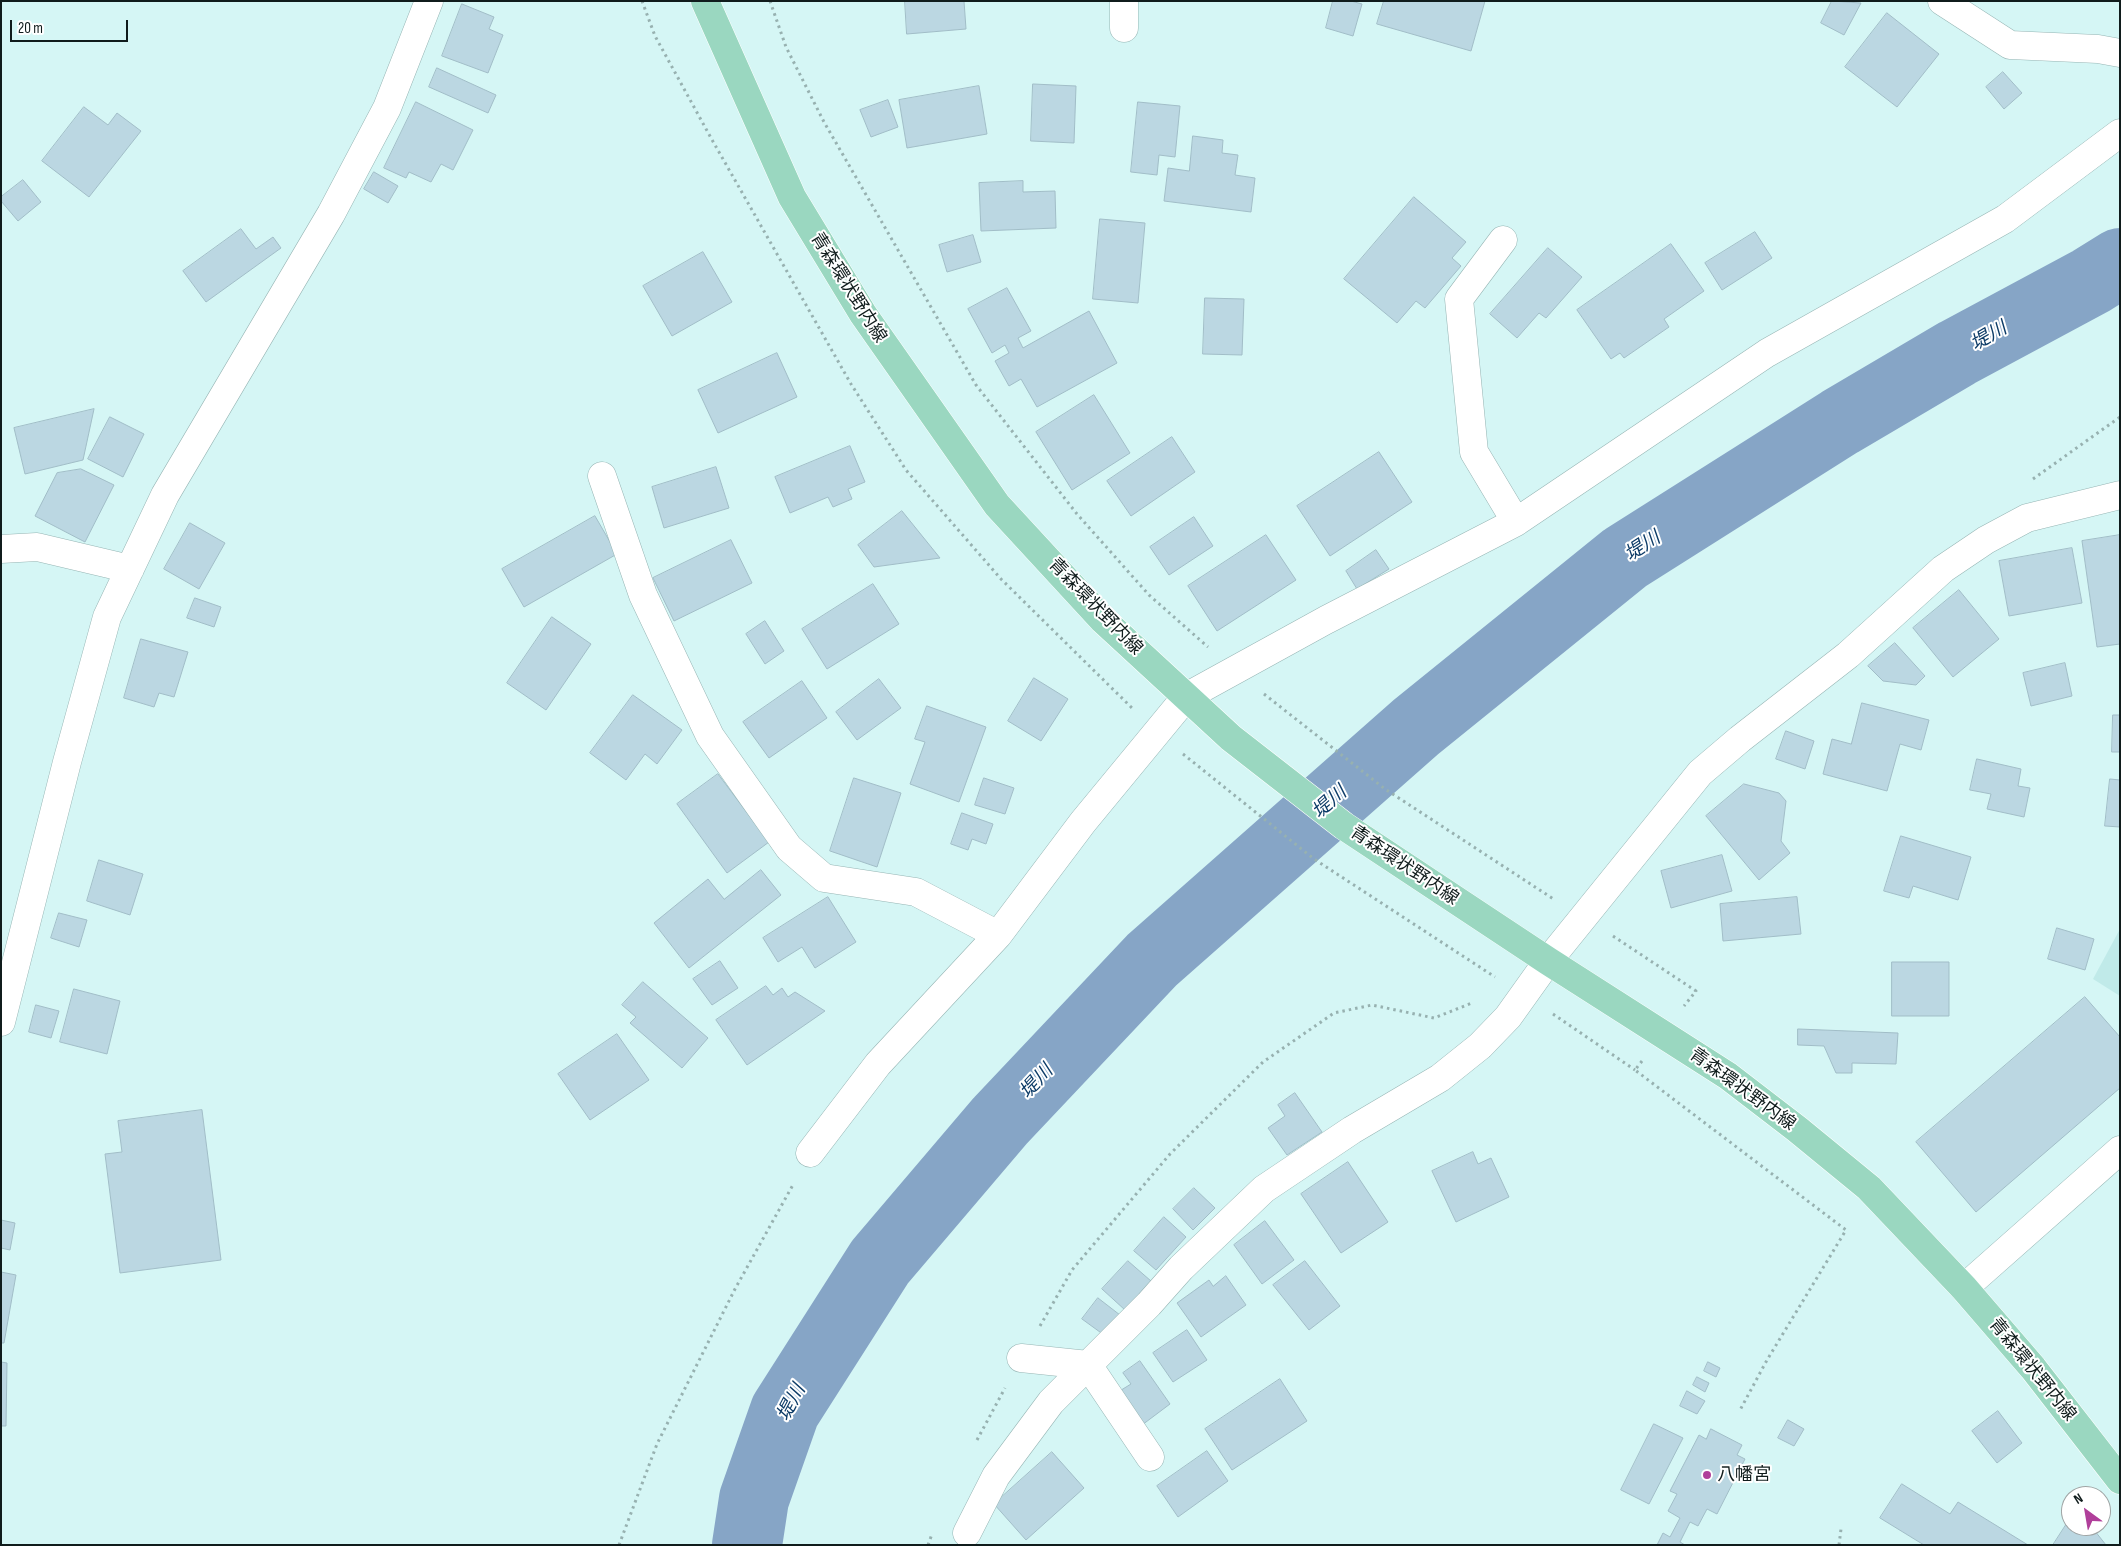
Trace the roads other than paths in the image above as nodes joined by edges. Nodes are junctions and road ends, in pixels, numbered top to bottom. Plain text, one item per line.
1 (428, 1) edge
2 (705, 1) edge
3 (1124, 1) edge
4 (1942, 1) edge
5 (1124, 28) dead end
6 (2120, 53) edge
7 (2120, 133) edge
8 (1503, 240) dead end
9 (602, 476) dead end
10 (2120, 495) edge
11 (1516, 522) junction
12 (1, 549) edge
13 (130, 569) junction
14 (1186, 697) junction
15 (998, 936) junction
16 (1548, 961) junction
17 (1, 1022) edge
18 (2120, 1150) edge
19 (810, 1153) road end
20 (1964, 1288) junction
21 (1021, 1358) road end
22 (1088, 1365) junction
23 (1150, 1457) dead end
24 (2120, 1480) edge
25 (967, 1533) dead end

1 - 13 street
2 - 14 main road, 青森環状野内線
3 - 5 street
4 - 6 street
7 - 11 street
8 - 11 street
9 - 15 street
10 - 16 street
11 - 14 street
12 - 13 street
13 - 17 street
14 - 15 street
14 - 16 main road, 青森環状野内線
15 - 19 street
16 - 20 main road, 青森環状野内線
16 - 22 street
18 - 20 street
20 - 24 main road, 青森環状野内線
21 - 22 street
22 - 23 street
22 - 25 street

